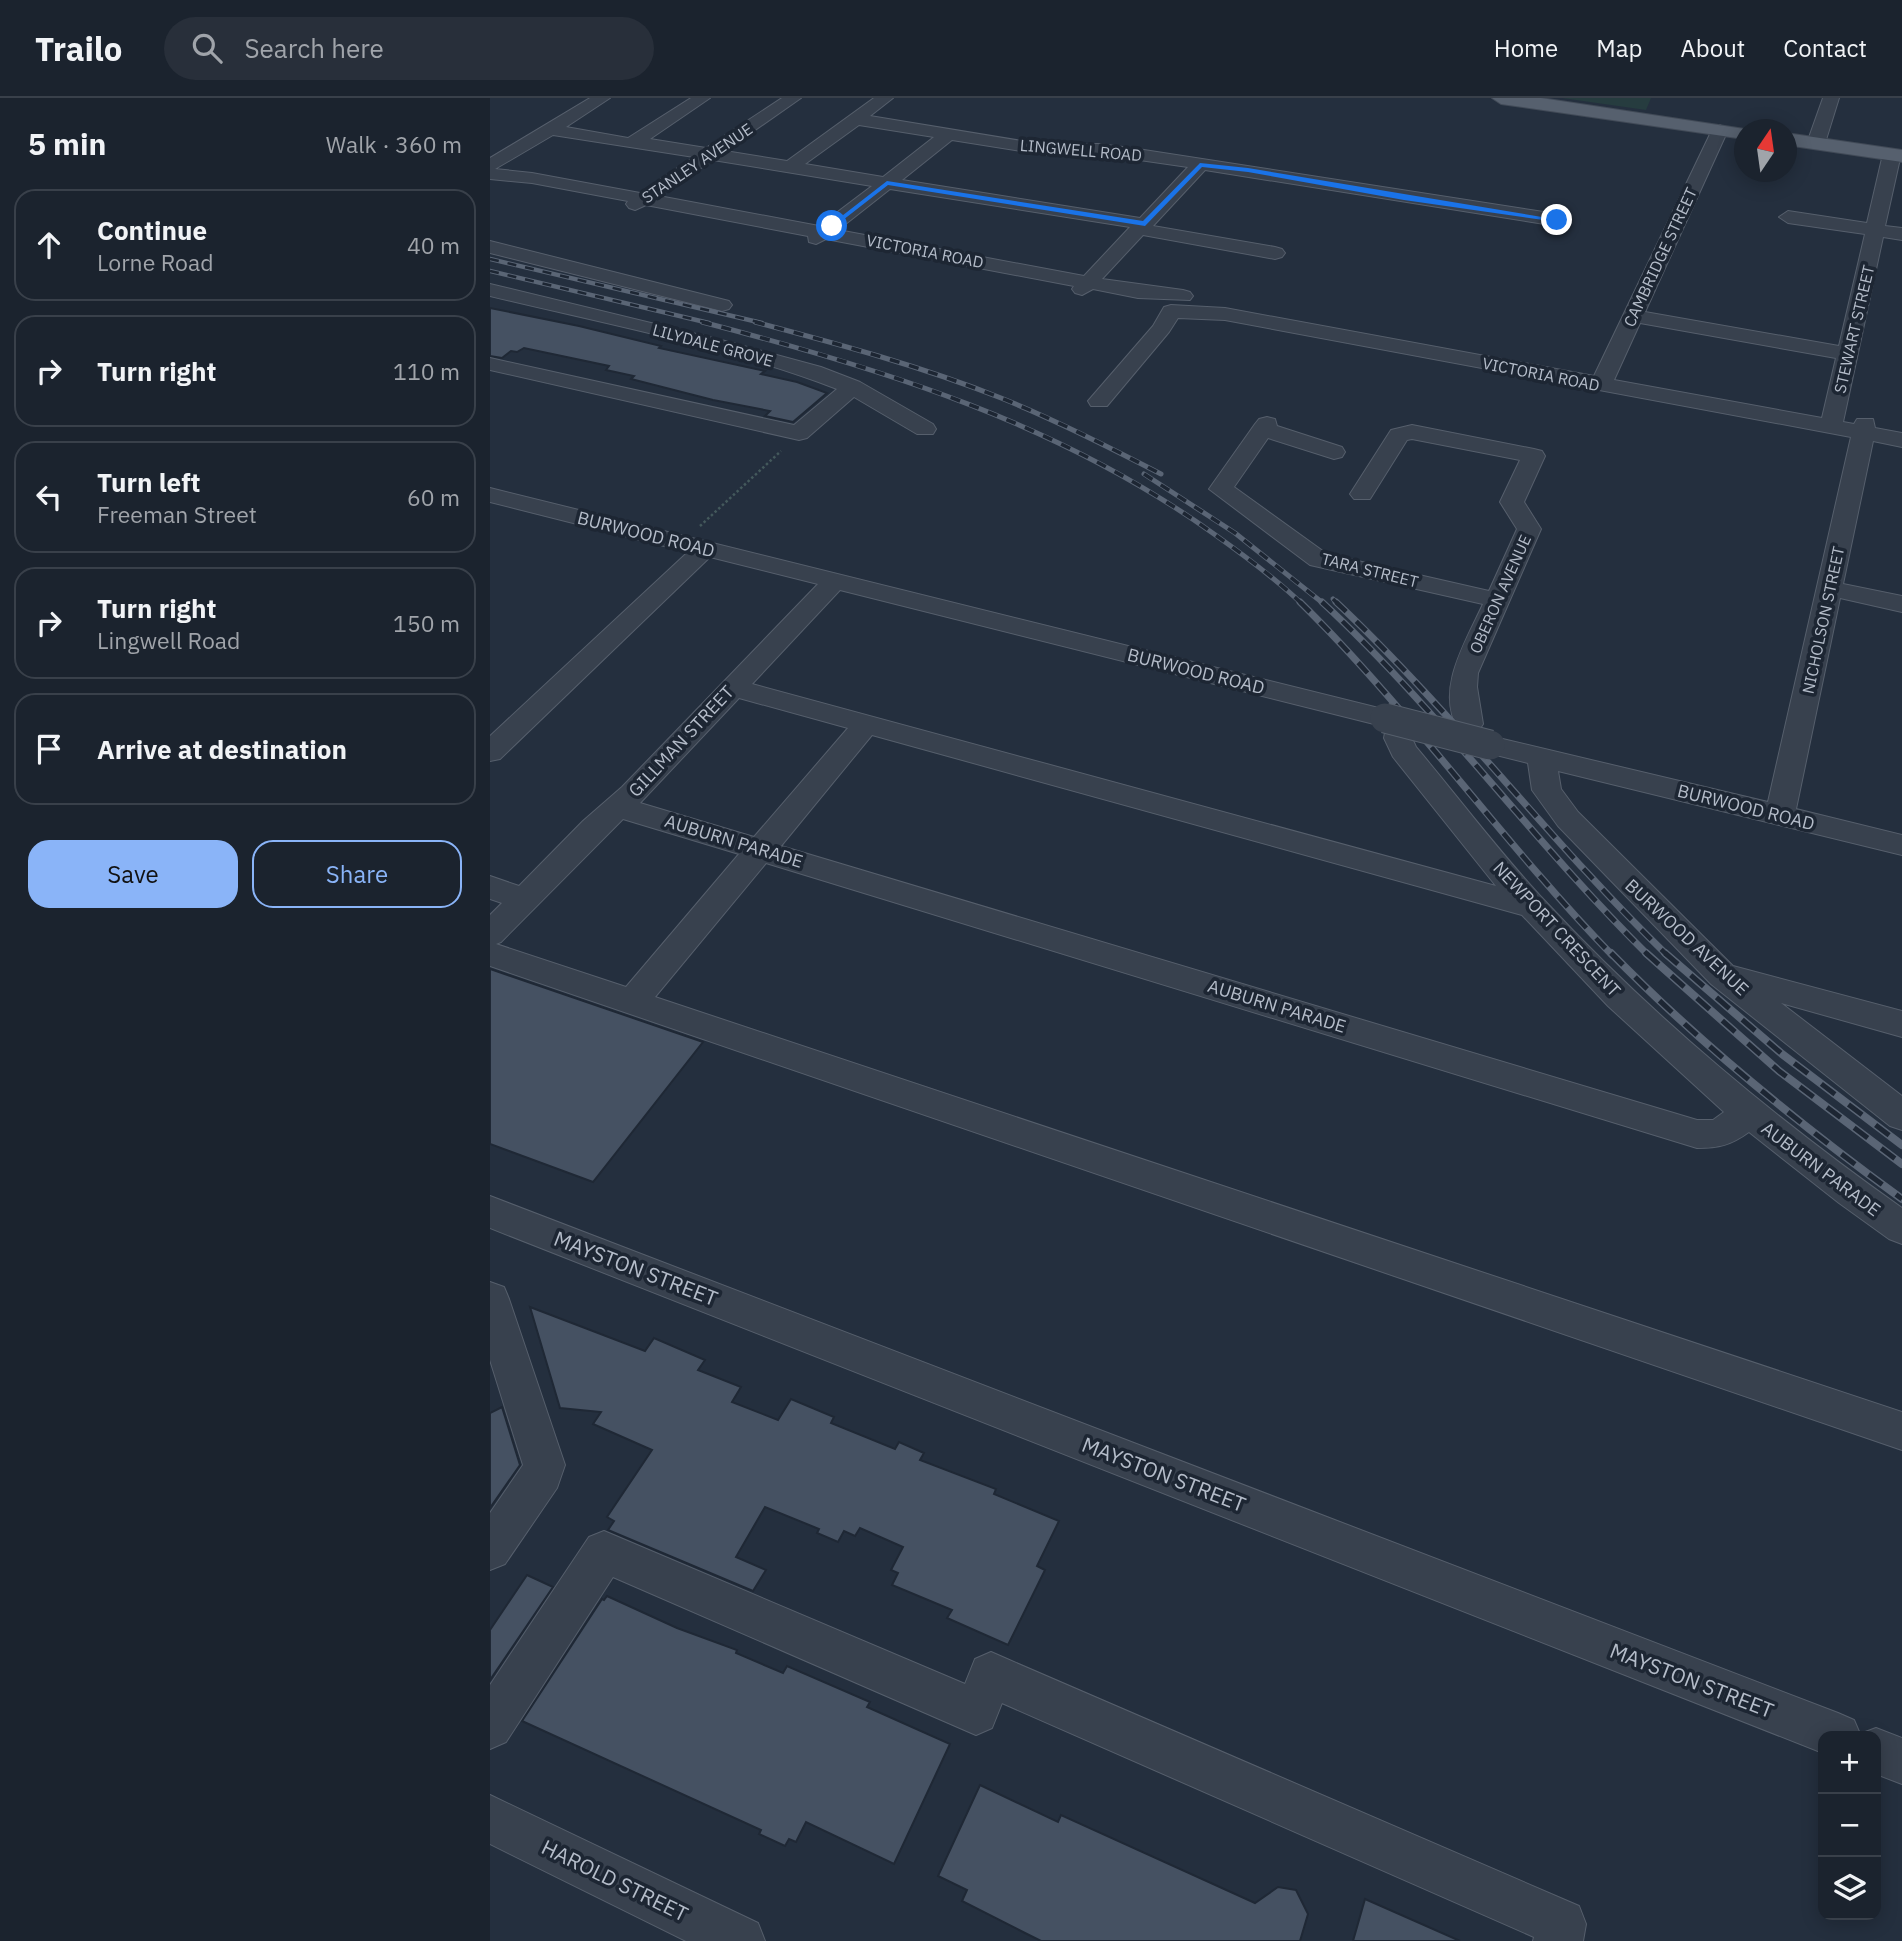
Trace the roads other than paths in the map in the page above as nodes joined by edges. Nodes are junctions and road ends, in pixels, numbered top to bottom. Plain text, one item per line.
1 (602, 98) edge
2 (702, 98) edge
3 (793, 98) edge
4 (884, 98) edge
5 (1501, 98) edge
6 (1831, 98) edge
7 (855, 119) junction
8 (550, 130) junction
9 (1720, 130) junction
10 (1734, 132) edge
11 (946, 136) junction
12 (1797, 140) edge
13 (623, 142) dead end
14 (1816, 143) junction
15 (706, 155) junction
16 (1897, 155) edge
17 (1200, 165) junction
18 (790, 167) junction
19 (495, 169) edge
20 (887, 183) junction
21 (639, 202) junction
22 (1788, 217) dead end
23 (1557, 220) dead end
24 (1142, 227) junction
25 (1876, 230) junction
26 (1902, 234) edge
27 (820, 235) junction
28 (490, 247) edge
29 (1275, 253) dead end
30 (1086, 285) junction
31 (490, 290) edge
32 (722, 305) dead end
33 (1178, 305) junction
34 (1633, 316) junction
35 (1848, 354) junction
36 (490, 364) edge
37 (1602, 381) junction
38 (852, 387) junction
39 (1099, 401) dead end
40 (1832, 423) junction
41 (1864, 428) junction
42 (925, 429) dead end
43 (1902, 431) edge
44 (1902, 440) edge
45 (1334, 452) dead end
46 (1362, 494) dead end
47 (490, 495) edge
48 (693, 546) junction
49 (835, 581) junction
50 (1831, 589) junction
51 (1497, 600) junction
52 (1902, 604) edge
53 (732, 687) junction
54 (867, 723) junction
55 (1395, 724) junction
56 (1475, 736) junction
57 (490, 752) edge
58 (1541, 757) junction
59 (618, 807) junction
60 (1780, 815) junction
61 (1902, 845) edge
62 (762, 849) junction
63 (490, 887) edge
64 (524, 899) junction
65 (1532, 907) junction
66 (490, 934) edge
67 (490, 954) edge
68 (1722, 975) junction
69 (632, 1002) junction
70 (1902, 1024) edge
71 (1748, 1114) junction
72 (1902, 1116) edge
73 (492, 1217) edge
74 (1902, 1228) edge
75 (490, 1299) edge
76 (1902, 1431) edge
77 (490, 1549) edge
78 (490, 1726) edge
79 (1825, 1731) edge
80 (1881, 1753) edge
81 (1902, 1761) edge
82 (490, 1819) edge
83 (740, 1941) edge
84 (1558, 1941) edge

1 - 8 street
2 - 15 street
3 - 15 street, STANLEY AVENUE
4 - 7 street
5 - 9 main road
6 - 14 street
7 - 11 street, LINGWELL ROAD
7 - 18 street
8 - 13 street
8 - 19 street
9 - 10 main road
9 - 34 street, CAMBRIDGE STREET
11 - 17 street, LINGWELL ROAD
11 - 20 street
12 - 14 main road
14 - 16 main road
15 - 18 street
15 - 21 street, STANLEY AVENUE
16 - 25 street, STEWART STREET
17 - 23 street, LINGWELL ROAD
17 - 24 street
18 - 20 street
19 - 21 street, VICTORIA ROAD
20 - 24 street
20 - 27 street
21 - 27 street, VICTORIA ROAD
22 - 25 street
24 - 29 street
24 - 30 street
25 - 26 street
25 - 35 street, STEWART STREET
27 - 30 street, VICTORIA ROAD
28 - 32 street
30 - 33 street, VICTORIA ROAD
31 - 38 street, LILYDALE GROVE
33 - 37 street, VICTORIA ROAD
33 - 39 street
34 - 35 street
34 - 37 street, CAMBRIDGE STREET
35 - 40 street, STEWART STREET
36 - 38 street
37 - 40 street, VICTORIA ROAD
38 - 42 street, LILYDALE GROVE
40 - 41 street, VICTORIA ROAD
41 - 43 street, VICTORIA ROAD
41 - 44 street, VICTORIA ROAD
41 - 50 street, NICHOLSON STREET
45 - 51 street, TARA STREET
46 - 51 street, OBERON AVENUE
47 - 48 street, BURWOOD ROAD
48 - 49 street, BURWOOD ROAD
48 - 57 street
49 - 53 street, GILLMAN STREET
49 - 55 street, BURWOOD ROAD
50 - 52 street
50 - 60 street, NICHOLSON STREET
51 - 56 street, OBERON AVENUE
53 - 54 street
53 - 59 street, GILLMAN STREET
54 - 62 street
54 - 65 street
55 - 56 street, BURWOOD ROAD, bridge
55 - 65 street, NEWPORT CRESCENT
56 - 58 street, BURWOOD ROAD
58 - 60 street, BURWOOD ROAD
58 - 68 street, BURWOOD AVENUE
59 - 62 street, AUBURN PARADE
59 - 64 street, GILLMAN STREET
60 - 61 street, BURWOOD ROAD
62 - 69 street
62 - 71 street, AUBURN PARADE
63 - 64 street
64 - 66 street, GILLMAN STREET
65 - 71 street, NEWPORT CRESCENT
67 - 69 street
68 - 70 street
68 - 72 street, BURWOOD AVENUE
69 - 76 street
71 - 74 street, AUBURN PARADE
73 - 79 street, MAYSTON STREET
75 - 77 street
78 - 84 street
80 - 81 street
82 - 83 street, HAROLD STREET

